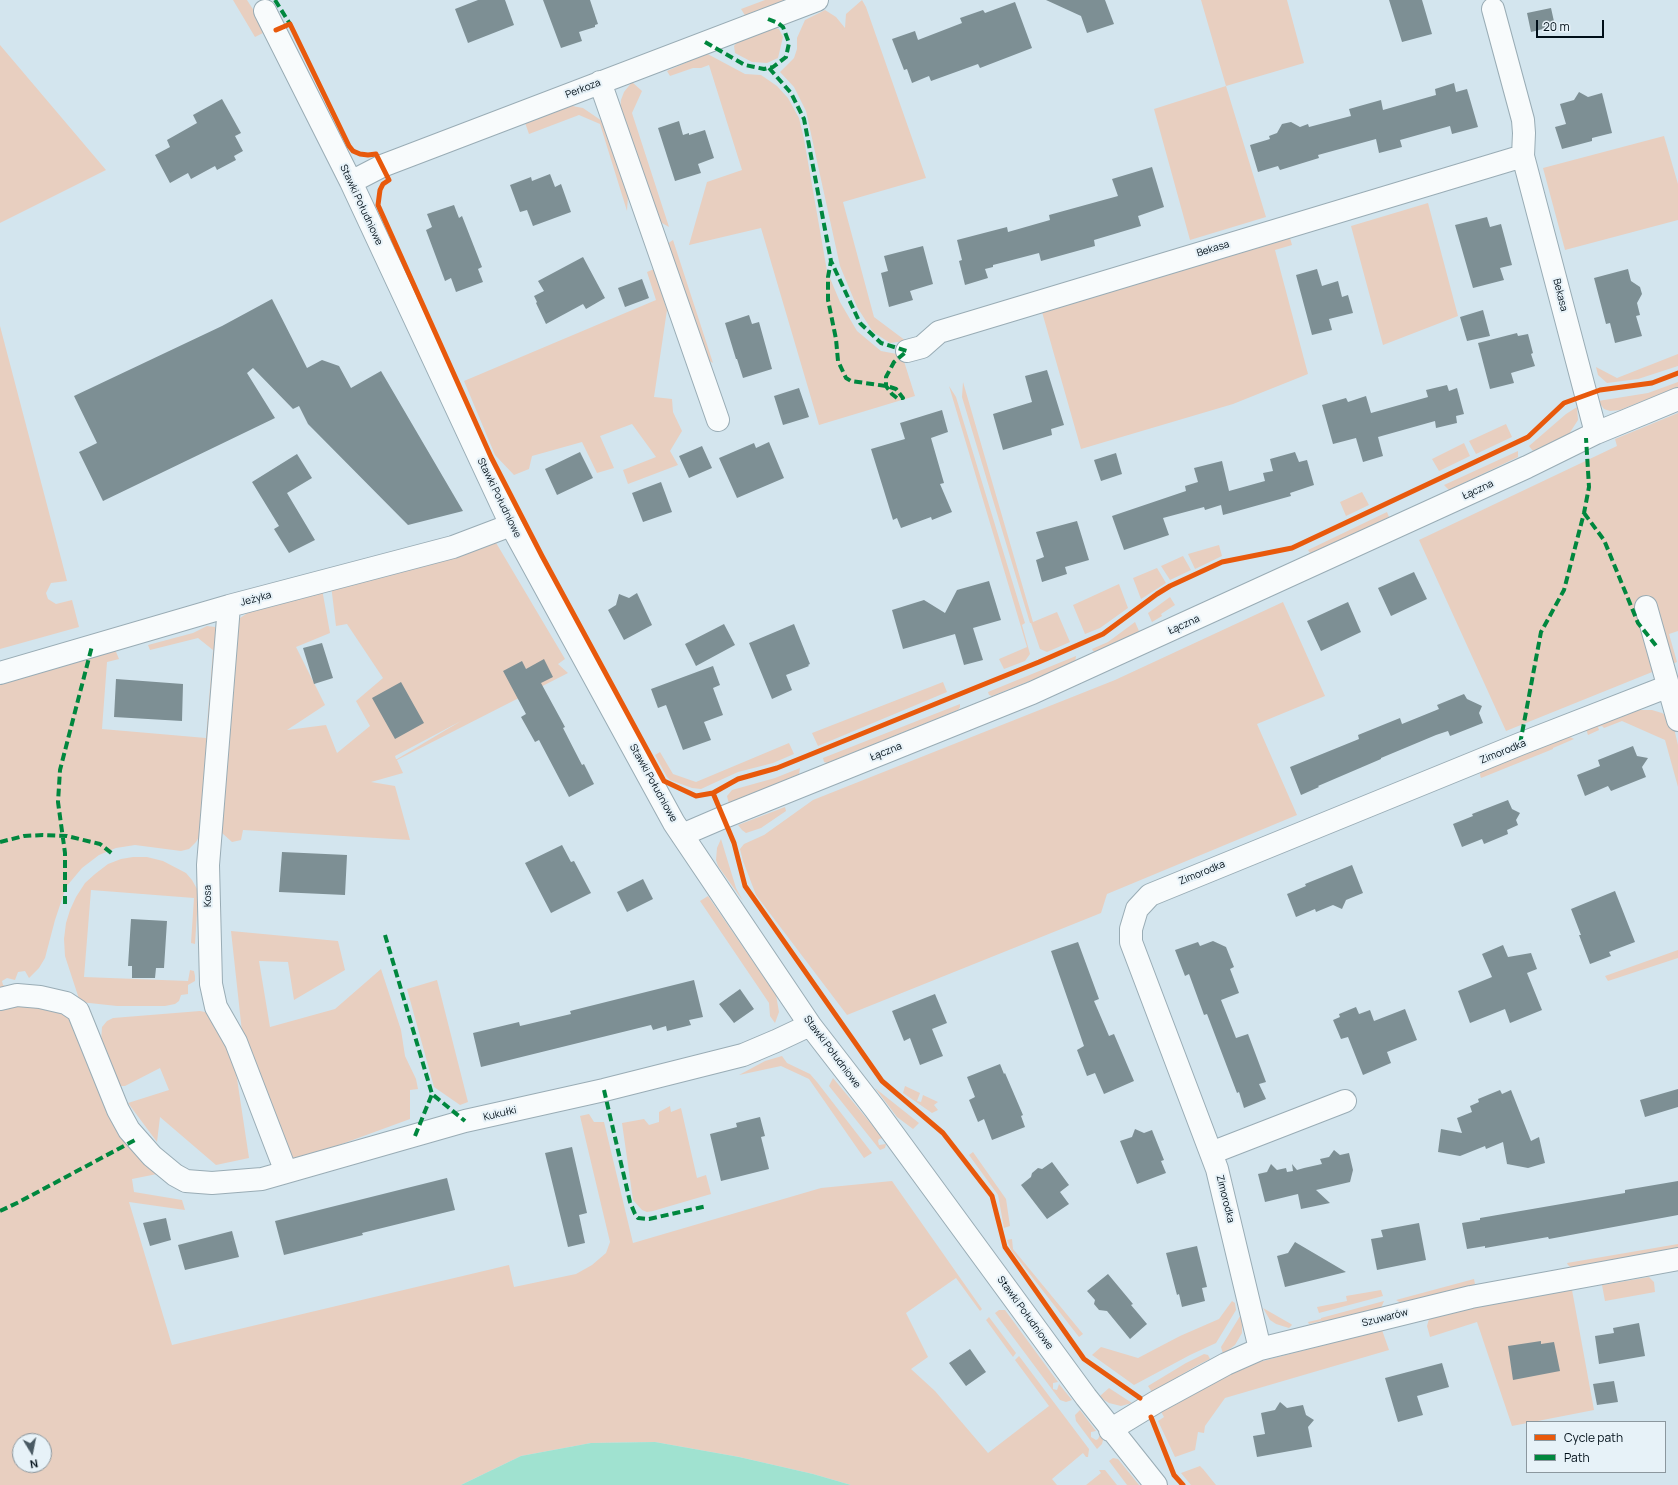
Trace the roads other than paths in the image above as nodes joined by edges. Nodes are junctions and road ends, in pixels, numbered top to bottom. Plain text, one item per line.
1 (817, 0) edge
2 (1493, 9) dead end
3 (265, 11) dead end
4 (600, 82) junction
5 (1523, 156) junction
6 (351, 182) junction
7 (907, 351) dead end
8 (1678, 399) edge
9 (718, 420) dead end
10 (1596, 433) junction
11 (511, 525) junction
12 (229, 606) junction
13 (1646, 607) dead end
14 (0, 673) edge
15 (1669, 686) junction
16 (1678, 720) edge
17 (682, 835) junction
18 (0, 998) edge
19 (810, 1024) junction
20 (1345, 1101) dead end
21 (1211, 1153) junction
22 (286, 1172) junction
23 (1678, 1259) edge
24 (1260, 1349) junction
25 (1110, 1430) junction
26 (1156, 1485) edge

1 - 4 street, Perkoza
2 - 5 street, Bekasa
3 - 6 street, Stawki Południowe
4 - 6 street, Perkoza
4 - 9 street
5 - 7 street, Bekasa
5 - 10 street, Bekasa
6 - 11 street, Stawki Południowe
8 - 10 street, Łączna
10 - 17 street, Łączna
11 - 12 street, Jeżyka
11 - 17 street, Stawki Południowe
12 - 14 street, Jeżyka
12 - 22 street, Kosa
13 - 15 street
15 - 16 street
15 - 21 street, Zimorodka
17 - 19 street, Stawki Południowe
18 - 22 street, Kukułki
19 - 22 street, Kukułki
19 - 25 street, Stawki Południowe
20 - 21 street
21 - 24 street, Zimorodka
23 - 24 street, Szuwarów
24 - 25 street, Szuwarów
25 - 26 street, Stawki Południowe

